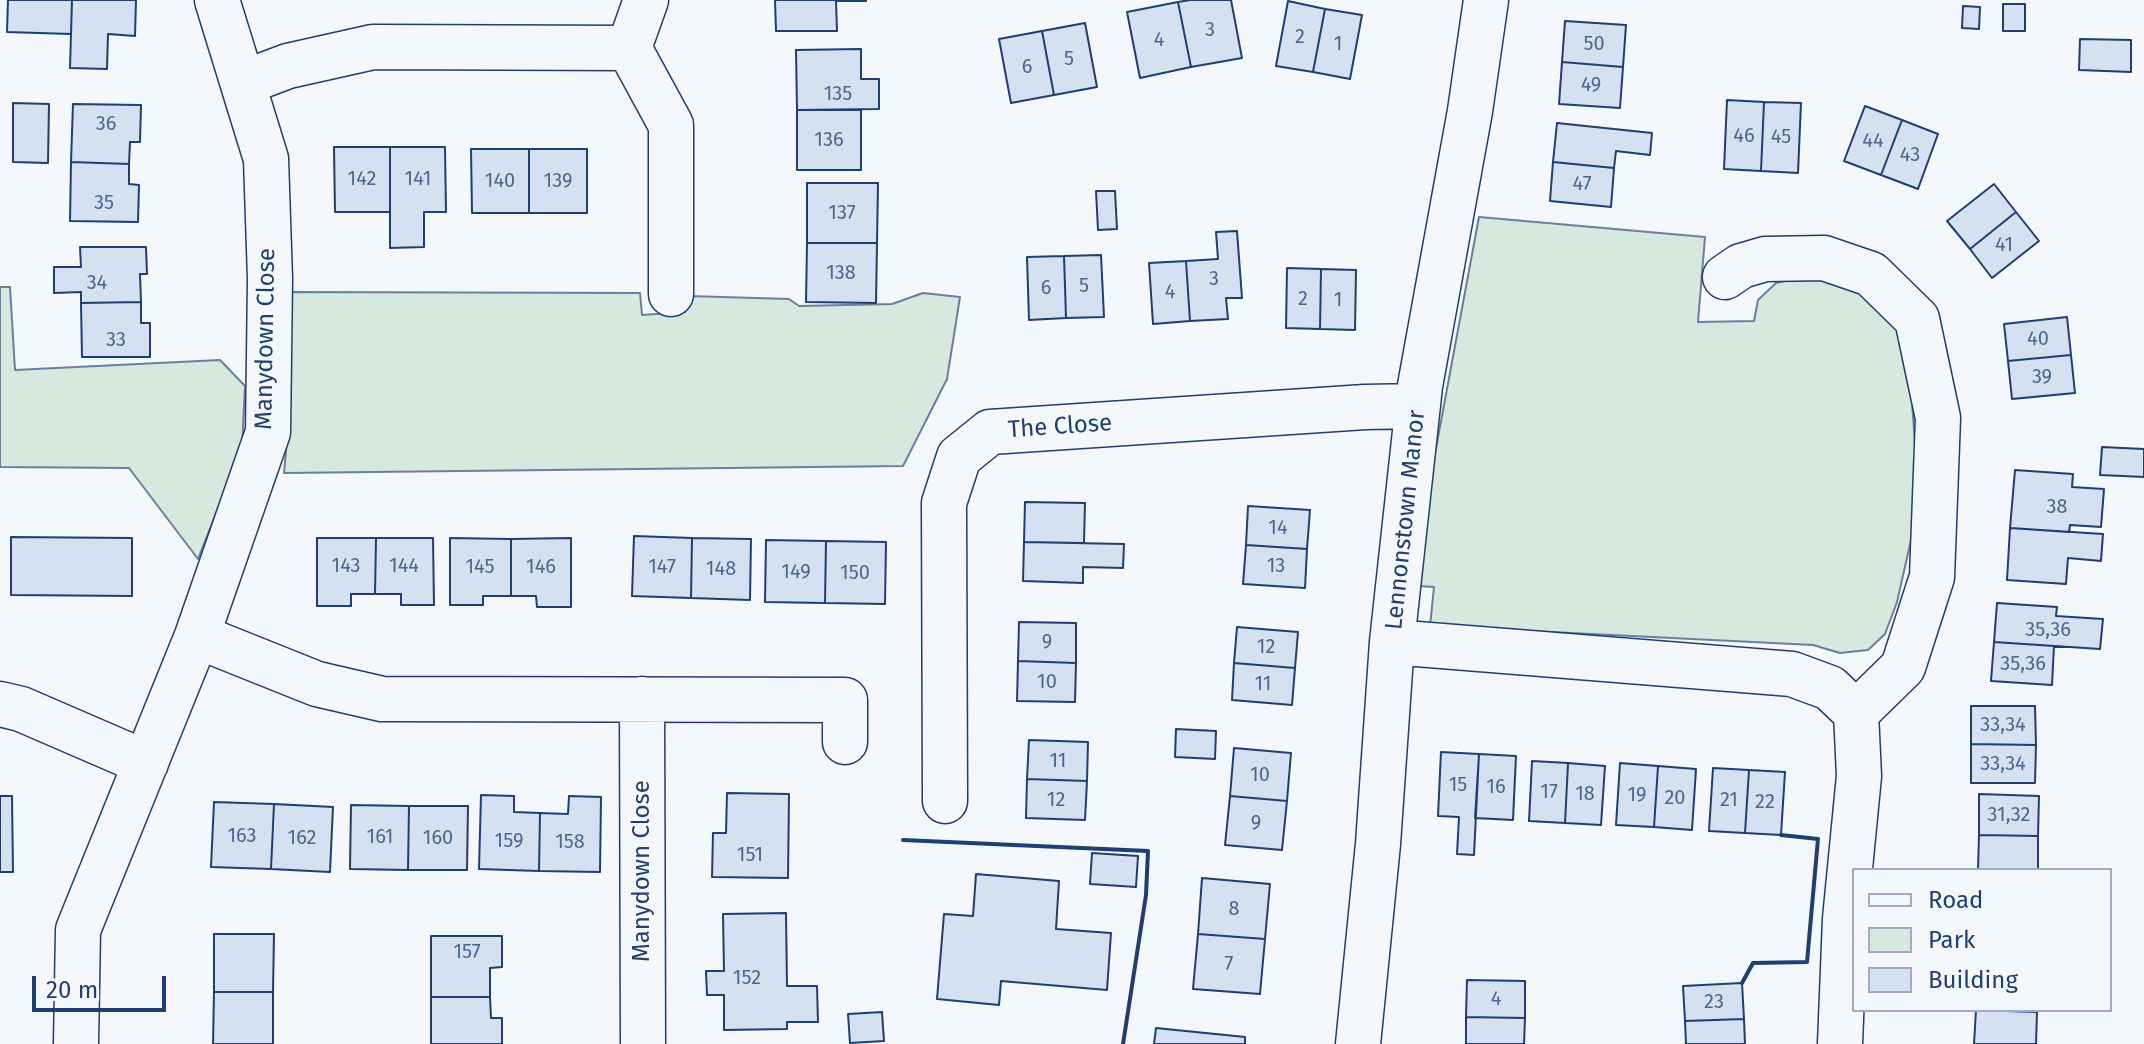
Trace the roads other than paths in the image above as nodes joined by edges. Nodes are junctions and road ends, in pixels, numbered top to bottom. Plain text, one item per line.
1 (217, 0) edge
2 (646, 0) edge
3 (1486, 0) edge
4 (629, 48) junction
5 (243, 83) junction
6 (1725, 277) dead end
7 (671, 294) dead end
8 (1418, 406) junction
9 (197, 636) junction
10 (1392, 642) junction
11 (642, 699) junction
12 (0, 704) edge
13 (1856, 713) junction
14 (845, 742) dead end
15 (146, 763) junction
16 (945, 801) dead end
17 (76, 1044) edge
18 (643, 1044) edge
19 (1358, 1044) edge
20 (1840, 1044) edge

1 - 5 street, Manydown Close
2 - 4 street
3 - 8 street, Lennonstown Manor
4 - 5 street
4 - 7 street
5 - 9 street, Manydown Close
6 - 13 street
8 - 10 street, Lennonstown Manor
8 - 16 street, The Close
9 - 11 street
9 - 15 street, Manydown Close
10 - 13 street
10 - 19 street, Lennonstown Manor
11 - 14 street
11 - 18 street, Manydown Close
12 - 15 street
13 - 20 street
15 - 17 street, Manydown Close

